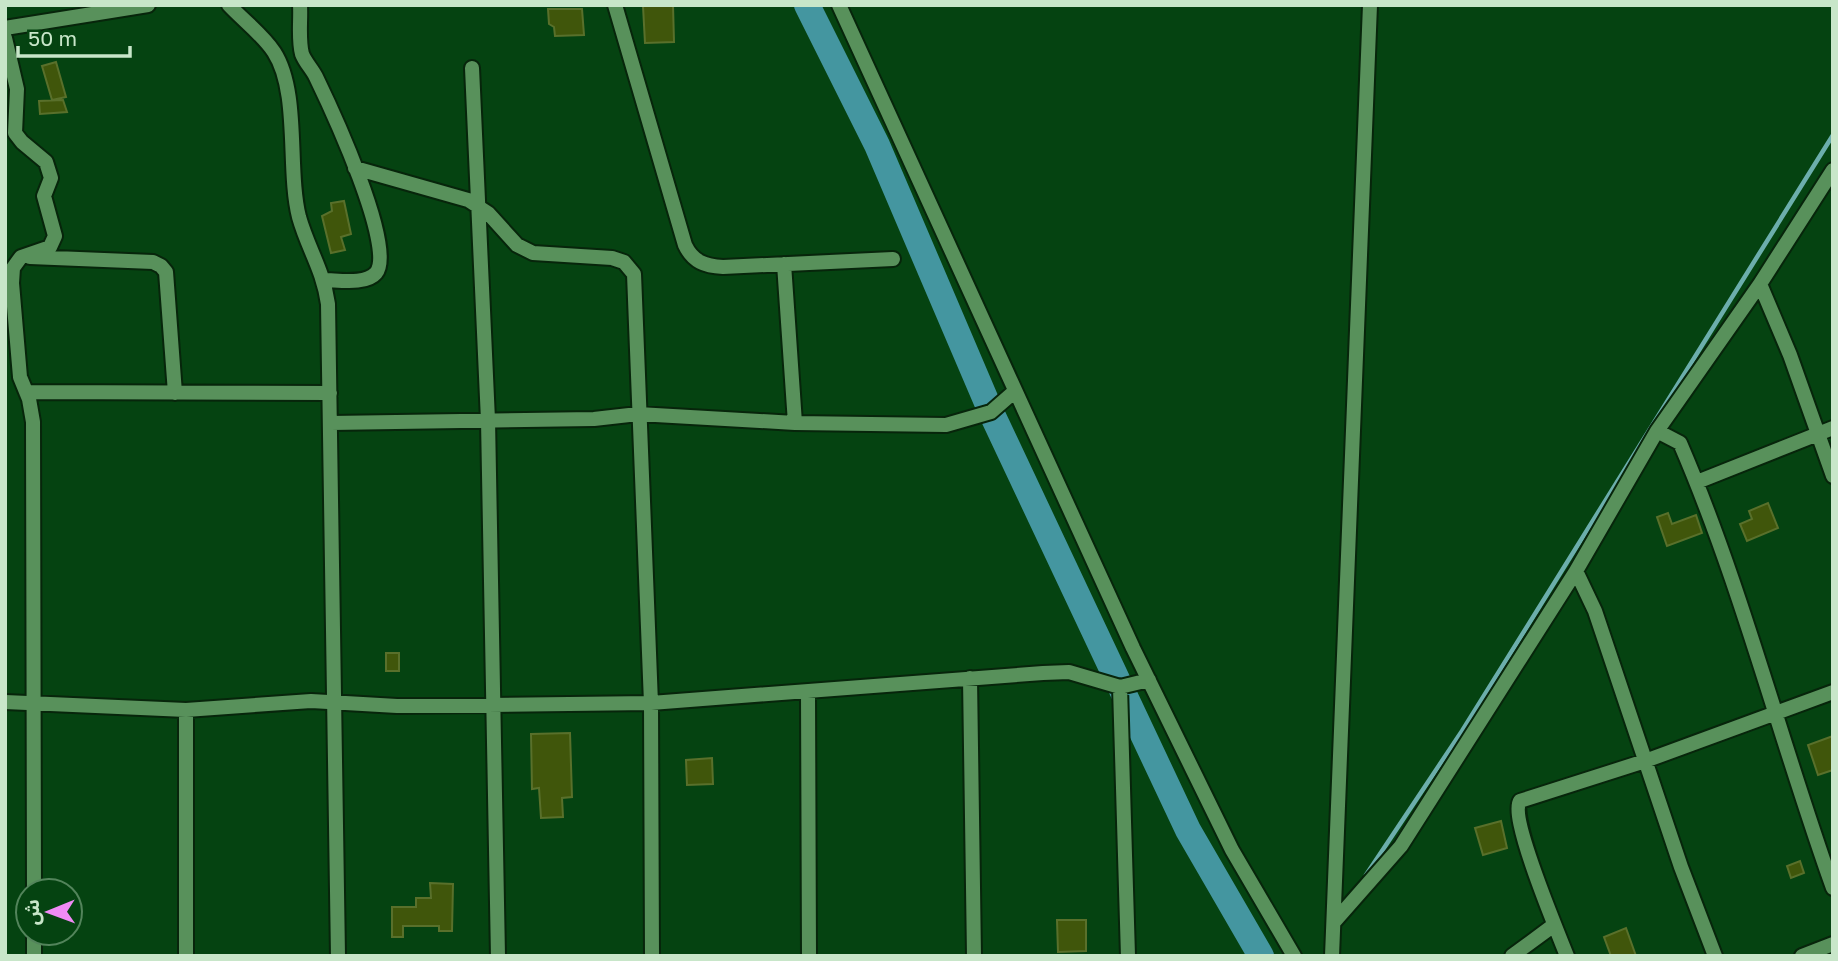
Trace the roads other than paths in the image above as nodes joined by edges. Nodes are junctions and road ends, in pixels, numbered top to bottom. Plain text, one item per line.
1 (145, 5) edge
2 (229, 5) edge
3 (300, 5) edge
4 (615, 5) edge
5 (839, 5) edge
6 (1370, 5) edge
7 (5, 28) edge
8 (5, 38) edge
9 (472, 68) dead end
10 (355, 168) junction
11 (1833, 170) edge
12 (477, 205) junction
13 (893, 259) dead end
14 (13, 264) edge
15 (784, 264) junction
16 (324, 280) junction
17 (1760, 284) junction
18 (5, 386) edge
19 (24, 389) junction
20 (1014, 391) junction
21 (175, 393) junction
22 (330, 393) junction
23 (638, 414) junction
24 (488, 421) junction
25 (331, 422) junction
26 (795, 423) junction
27 (1833, 428) edge
28 (1657, 431) junction
29 (1818, 433) junction
30 (1833, 476) edge
31 (1697, 482) junction
32 (1576, 571) junction
33 (970, 678) junction
34 (1149, 680) junction
35 (1120, 687) junction
36 (1833, 692) edge
37 (808, 693) junction
38 (5, 702) edge
39 (336, 703) junction
40 (651, 703) junction
41 (33, 704) junction
42 (496, 706) junction
43 (186, 710) junction
44 (1774, 714) junction
45 (1645, 761) junction
46 (34, 877) edge
47 (1833, 888) edge
48 (1335, 921) junction
49 (1554, 925) junction
50 (1833, 944) edge
51 (186, 956) edge
52 (338, 956) edge
53 (498, 956) edge
54 (652, 956) edge
55 (809, 956) edge
56 (974, 956) edge
57 (1128, 956) edge
58 (1294, 956) edge
59 (1332, 956) edge
60 (1512, 956) edge
61 (1567, 956) edge
62 (1715, 956) edge
63 (1802, 956) edge

1 - 7 street
2 - 16 street
3 - 10 street
4 - 15 street
5 - 20 street
6 - 48 street
8 - 14 street
9 - 12 street
10 - 12 street
10 - 16 street
11 - 17 street
12 - 23 street
12 - 24 street
13 - 15 street
14 - 19 street
14 - 21 street
15 - 26 street
16 - 22 street
17 - 28 street
17 - 29 street
18 - 19 street
19 - 21 street
19 - 41 street
20 - 26 street
20 - 34 street
21 - 22 street
22 - 25 street
23 - 24 street
23 - 26 street
23 - 40 street
24 - 25 street
24 - 42 street
25 - 39 street
27 - 29 street
28 - 31 street
28 - 32 street
29 - 30 street
29 - 31 street
31 - 44 street
32 - 45 street
32 - 48 street
33 - 35 street
33 - 37 street
33 - 56 street
34 - 35 street
34 - 58 street
35 - 57 street
36 - 44 street
37 - 40 street
37 - 55 street
38 - 41 street
39 - 42 street
39 - 43 street
39 - 52 street
40 - 42 street
40 - 54 street
41 - 43 street
41 - 46 street
42 - 53 street
43 - 51 street
44 - 45 street
44 - 47 street
45 - 49 street
45 - 62 street
48 - 59 street
49 - 60 street
49 - 61 street
50 - 63 street

